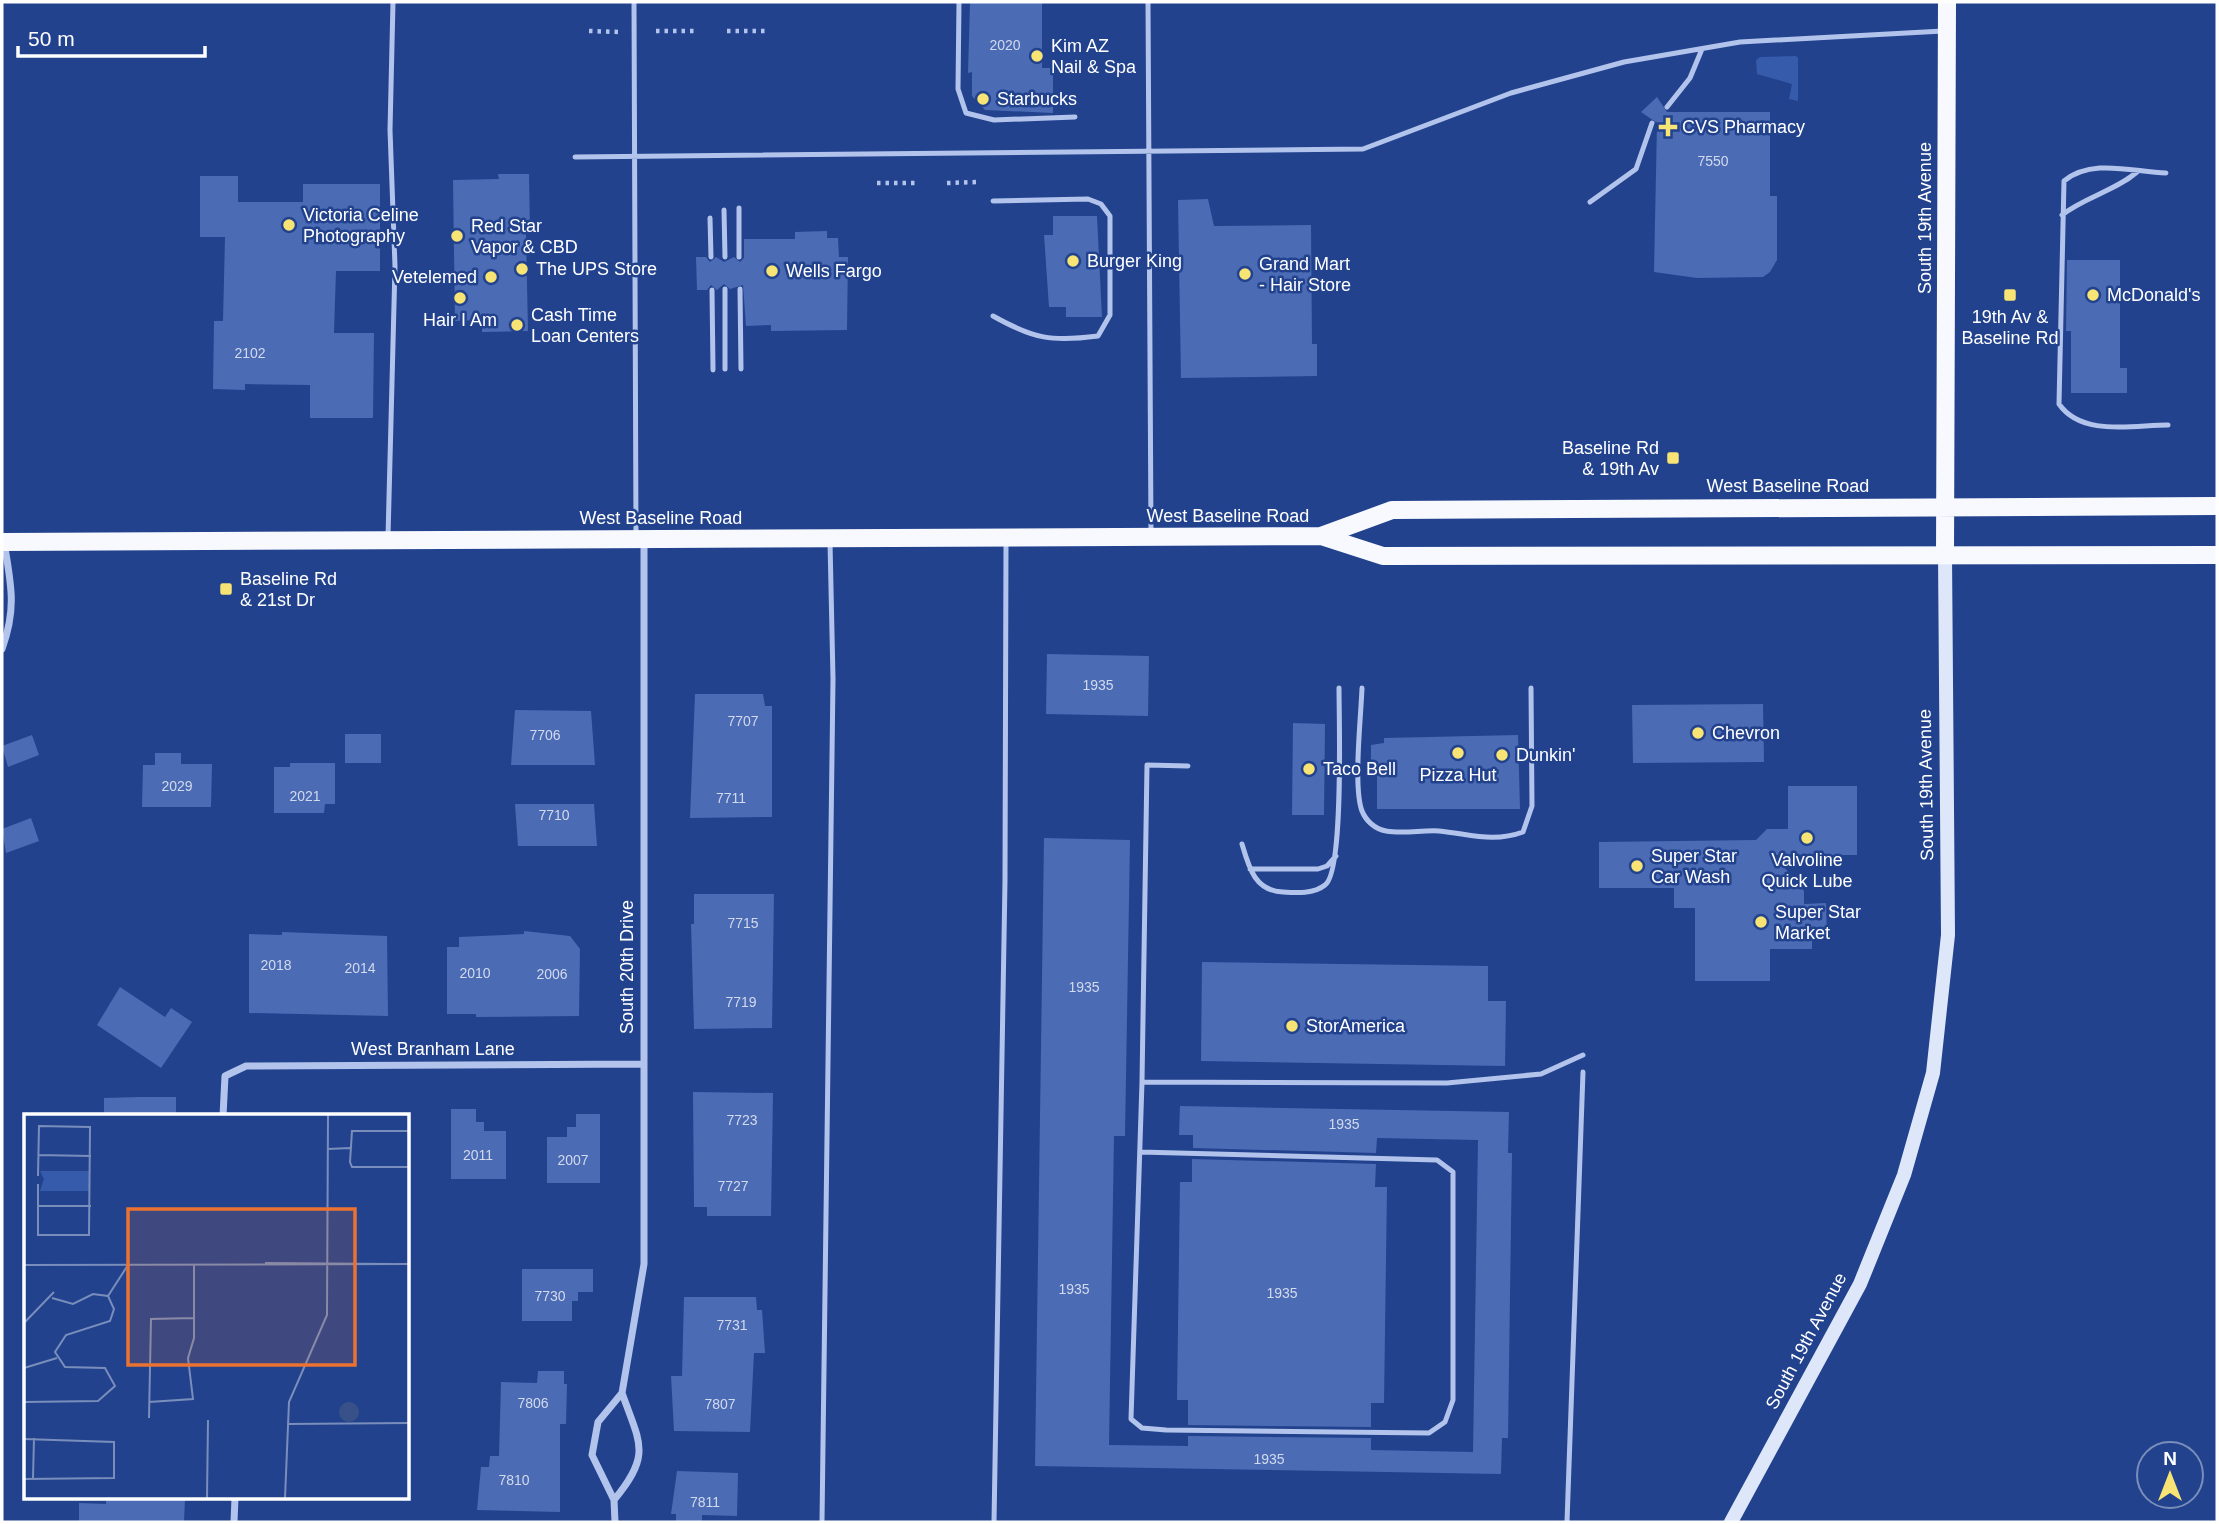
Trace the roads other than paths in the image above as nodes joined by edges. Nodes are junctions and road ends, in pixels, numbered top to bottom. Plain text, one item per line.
1 (393, 2) edge
2 (634, 2) edge
3 (959, 2) edge
4 (1148, 2) edge
5 (1947, 2) edge
6 (1946, 31) junction
7 (1702, 49) junction
8 (1667, 107) dead end
9 (1075, 117) dead end
10 (1652, 123) dead end
11 (1148, 153) junction
12 (635, 156) junction
13 (575, 157) dead end
14 (2137, 172) junction
15 (2166, 173) dead end
16 (993, 201) dead end
17 (1590, 202) dead end
18 (739, 208) dead end
19 (724, 210) dead end
20 (2061, 215) junction
21 (710, 218) dead end
22 (711, 257) dead end
23 (725, 257) dead end
24 (739, 257) dead end
25 (725, 289) dead end
26 (740, 289) dead end
27 (712, 290) dead end
28 (993, 316) dead end
29 (726, 369) dead end
30 (741, 369) dead end
31 (713, 370) dead end
32 (2168, 425) dead end
33 (1945, 505) junction
34 (2217, 506) edge
35 (1321, 536) junction
36 (1151, 537) junction
37 (830, 539) junction
38 (1006, 539) junction
39 (388, 540) junction
40 (640, 540) junction
41 (2, 545) edge
42 (1945, 554) junction
43 (2217, 555) edge
44 (2, 649) edge
45 (1339, 688) dead end
46 (1362, 688) dead end
47 (1531, 688) dead end
48 (1188, 766) dead end
49 (1242, 844) dead end
50 (1336, 855) junction
51 (1250, 869) junction
52 (1583, 1055) dead end
53 (643, 1064) junction
54 (1583, 1072) dead end
55 (1142, 1082) junction
56 (223, 1114) edge
57 (1140, 1152) junction
58 (622, 1393) junction
59 (235, 1500) edge
60 (614, 1500) junction
61 (234, 1522) edge
62 (615, 1522) edge
63 (822, 1522) edge
64 (994, 1522) edge
65 (1567, 1522) edge
66 (1731, 1522) edge

1 - 39 lane
2 - 12 lane
3 - 9 lane
4 - 11 lane
5 - 6 main road, South 19th Avenue
6 - 7 lane
6 - 33 main road, South 19th Avenue
7 - 8 lane
7 - 11 lane
10 - 17 lane
11 - 12 lane
11 - 36 lane
12 - 13 lane
12 - 40 lane
14 - 15 lane
14 - 20 lane
14 - 20 lane
16 - 28 lane
18 - 24 lane
19 - 23 lane
20 - 32 lane
21 - 22 lane
25 - 29 lane
26 - 30 lane
27 - 31 lane
33 - 34 main road, West Baseline Road
33 - 35 main road, West Baseline Road
33 - 42 main road, South 19th Avenue
35 - 36 main road, West Baseline Road
35 - 42 main road, West Baseline Road
36 - 38 main road, West Baseline Road
37 - 38 main road, West Baseline Road
37 - 40 main road, West Baseline Road
37 - 63 lane
38 - 64 lane
39 - 40 main road, West Baseline Road
39 - 41 main road, West Baseline Road
40 - 53 street, South 20th Drive
41 - 44 street
42 - 43 main road, West Baseline Road
42 - 66 main road, South 19th Avenue
45 - 50 lane
46 - 47 lane
48 - 55 lane
49 - 51 lane
50 - 51 lane
50 - 51 lane
52 - 55 lane
53 - 56 street, West Branham Lane
53 - 58 street, South 20th Drive
54 - 65 lane
55 - 57 lane
57 - 57 lane
58 - 60 street
58 - 60 street, South 20th Drive
59 - 61 street
60 - 62 street, South 20th Drive

